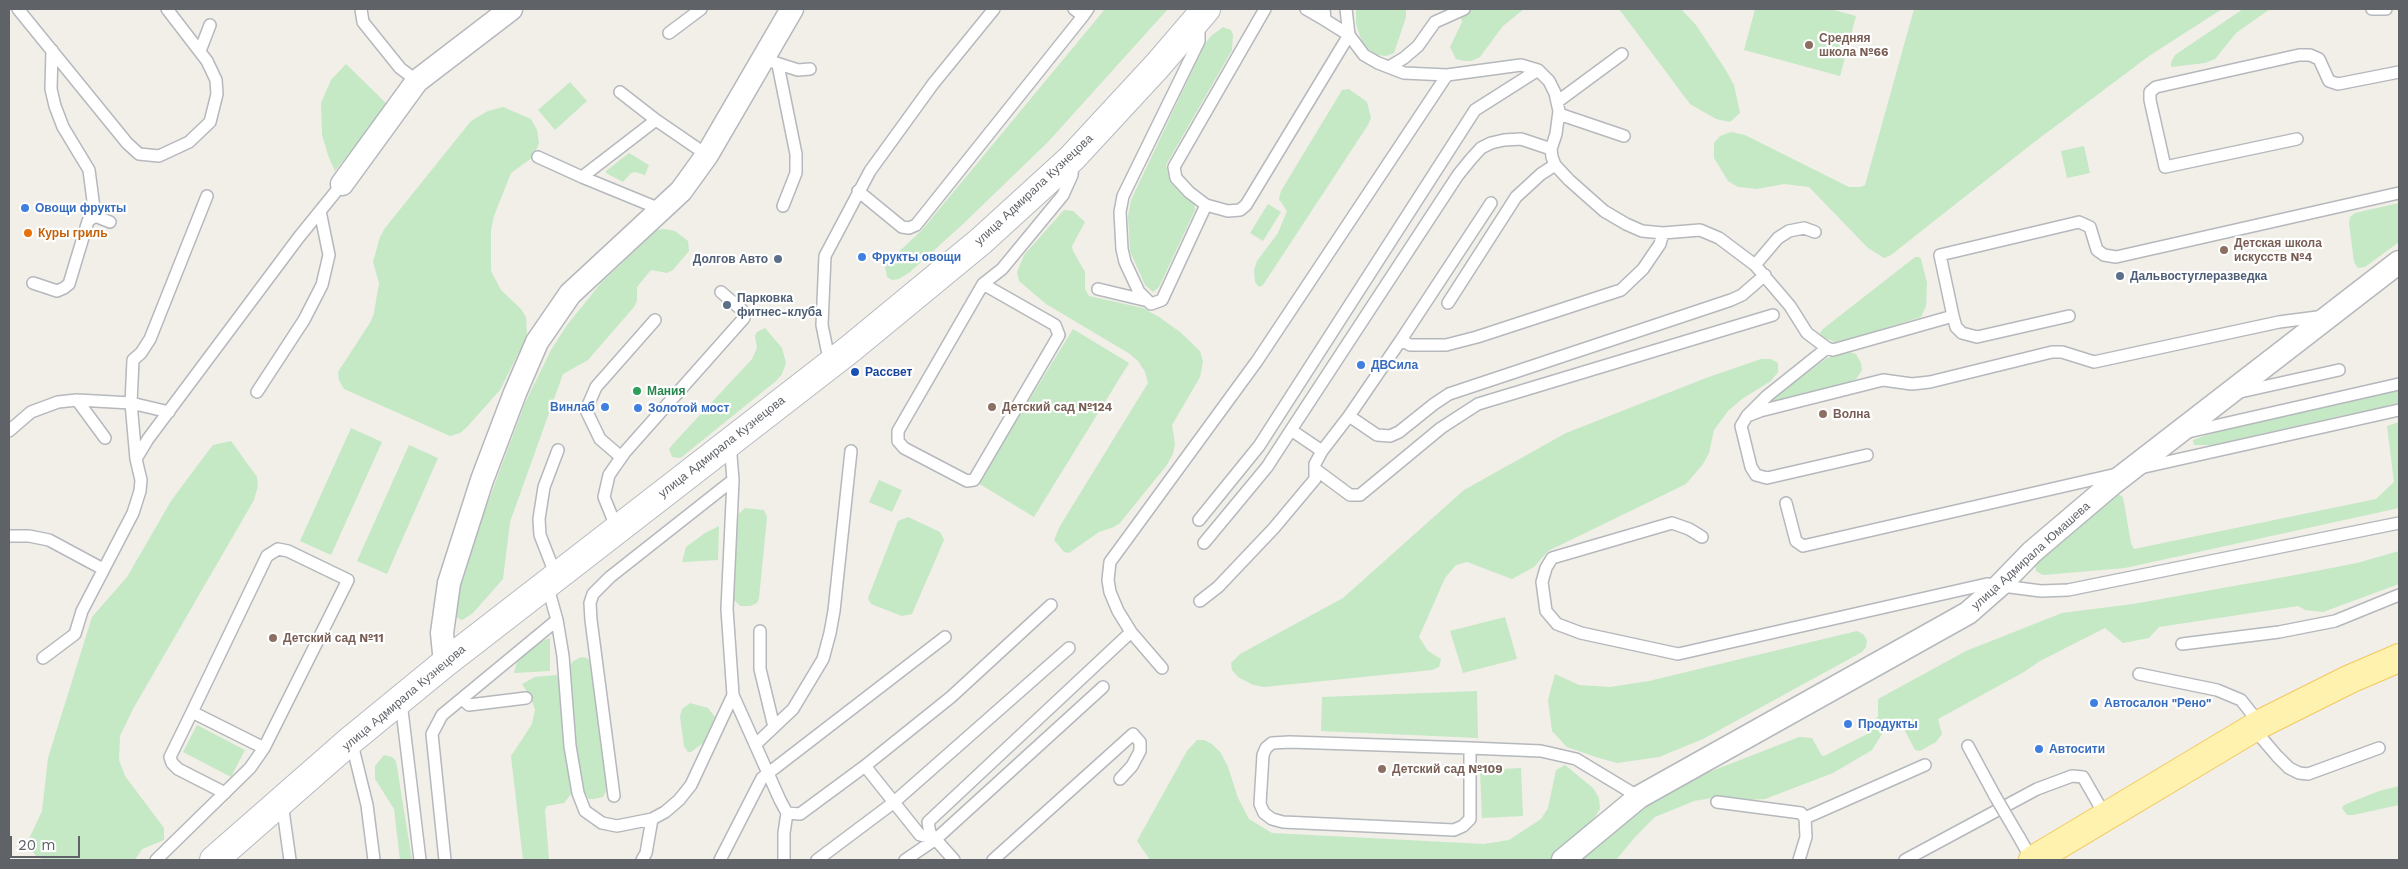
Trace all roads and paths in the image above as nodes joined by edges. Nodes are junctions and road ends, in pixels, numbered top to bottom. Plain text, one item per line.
1 (167, 9) edge
2 (361, 9) edge
3 (511, 9) edge
4 (701, 9) edge
5 (792, 9) edge
6 (994, 9) edge
7 (1266, 9) edge
8 (1306, 9) edge
9 (1346, 9) edge
10 (1464, 9) edge
11 (2372, 9) edge
12 (2386, 9) edge
13 (21, 10) edge
14 (1082, 11) edge
15 (1201, 14) edge
16 (1325, 15) edge
17 (210, 25) dead end
18 (669, 33) dead end
19 (1349, 35) junction
20 (52, 50) junction
21 (200, 51) junction
22 (1622, 54) dead end
23 (771, 62) junction
24 (1388, 67) junction
25 (810, 69) dead end
26 (1538, 70) junction
27 (2399, 72) edge
28 (1447, 75) junction
29 (417, 82) junction
30 (620, 92) dead end
31 (1558, 102) junction
32 (1560, 114) junction
33 (656, 120) junction
34 (1624, 136) dead end
35 (2297, 140) dead end
36 (1551, 149) junction
37 (707, 155) junction
38 (538, 157) dead end
39 (1072, 158) junction
40 (1555, 165) junction
41 (582, 177) junction
42 (342, 184) joint
43 (858, 191) junction
44 (2399, 193) edge
45 (207, 196) dead end
46 (1491, 203) dead end
47 (1206, 205) junction
48 (783, 206) dead end
49 (660, 210) junction
50 (320, 211) junction
51 (95, 216) junction
52 (110, 222) dead end
53 (1815, 232) dead end
54 (1663, 233) junction
55 (2399, 262) edge
56 (1755, 265) junction
57 (2399, 275) edge
58 (1765, 276) junction
59 (2376, 280) junction
60 (33, 284) dead end
61 (983, 284) junction
62 (1098, 290) dead end
63 (720, 292) dead end
64 (1144, 300) junction
65 (1448, 303) dead end
66 (1773, 315) dead end
67 (1953, 316) junction
68 (2069, 316) dead end
69 (2330, 316) junction
70 (655, 320) dead end
71 (1401, 340) junction
72 (1827, 348) junction
73 (830, 364) junction
74 (2339, 370) dead end
75 (2399, 384) edge
76 (257, 392) dead end
77 (2228, 394) junction
78 (77, 400) junction
79 (131, 403) junction
80 (2399, 410) edge
81 (169, 412) junction
82 (1349, 416) junction
83 (1747, 416) junction
84 (9, 430) edge
85 (1291, 430) junction
86 (2176, 434) junction
87 (105, 438) dead end
88 (730, 441) junction
89 (558, 450) dead end
90 (851, 451) dead end
91 (1322, 451) junction
92 (1866, 455) dead end
93 (621, 457) junction
94 (136, 459) junction
95 (1315, 470) junction
96 (2129, 471) junction
97 (732, 480) junction
98 (1786, 503) dead end
99 (1199, 520) dead end
100 (2399, 523) edge
101 (617, 529) junction
102 (9, 536) edge
103 (1702, 537) dead end
104 (1204, 543) dead end
105 (103, 569) junction
106 (551, 579) junction
107 (2000, 585) junction
108 (2399, 595) edge
109 (1200, 601) dead end
110 (1051, 605) dead end
111 (557, 620) junction
112 (760, 631) dead end
113 (1131, 632) junction
114 (945, 637) dead end
115 (2182, 644) dead end
116 (1068, 648) dead end
117 (43, 658) dead end
118 (2399, 658) edge
119 (445, 663) junction
120 (1162, 668) dead end
121 (2140, 674) dead end
122 (1103, 686) dead end
123 (733, 696) junction
124 (526, 698) dead end
125 (462, 699) junction
126 (400, 700) junction
127 (192, 712) junction
128 (2256, 726) junction
129 (774, 727) junction
130 (351, 740) junction
131 (756, 744) junction
132 (1968, 746) dead end
133 (264, 748) junction
134 (1470, 748) junction
135 (2379, 748) dead end
136 (1926, 765) dead end
137 (865, 766) junction
138 (768, 772) junction
139 (1120, 779) dead end
140 (225, 793) junction
141 (614, 796) dead end
142 (1639, 797) junction
143 (282, 802) junction
144 (1717, 802) dead end
145 (893, 803) junction
146 (787, 813) junction
147 (2106, 817) junction
148 (1805, 818) junction
149 (652, 819) junction
150 (936, 839) junction
151 (156, 860) edge
152 (214, 860) edge
153 (290, 860) edge
154 (374, 860) edge
155 (420, 860) edge
156 (445, 860) edge
157 (642, 860) edge
158 (720, 860) edge
159 (784, 860) edge
160 (817, 860) edge
161 (905, 860) edge
162 (954, 860) edge
163 (993, 860) edge
164 (1563, 860) edge
165 (1799, 860) edge
166 (1905, 860) edge
167 (2033, 860) edge

1 - 21 lane
2 - 29 lane
3 - 29 street
4 - 18 lane
5 - 23 street
6 - 43 lane
7 - 47 lane
8 - 16 lane
9 - 19 lane
10 - 24 lane
11 - 12 lane
13 - 20 lane
14 - 43 lane
15 - 39 main road, улица Адмирала Кузнецова
15 - 64 lane
16 - 19 lane
17 - 21 lane
19 - 24 lane
19 - 47 lane
20 - 21 lane
20 - 51 lane
22 - 31 lane
23 - 25 lane
23 - 37 street
23 - 48 lane
24 - 28 lane
26 - 28 lane
26 - 31 lane
26 - 99 lane
27 - 35 lane
28 - 113 lane
29 - 42 street
30 - 33 lane
31 - 32 lane
32 - 34 lane
32 - 36 lane
33 - 37 lane
33 - 41 lane
36 - 40 lane
36 - 85 lane
37 - 49 street
38 - 41 lane
39 - 61 lane
39 - 73 main road, улица Адмирала Кузнецова
40 - 54 lane
40 - 65 lane
41 - 49 lane
42 - 50 lane
43 - 73 lane
44 - 67 lane
45 - 79 lane
46 - 71 lane
47 - 64 lane
49 - 119 street
50 - 76 lane
50 - 81 lane
51 - 52 lane
51 - 60 lane
53 - 56 lane
54 - 56 lane
54 - 71 lane
55 - 59 street, улица Адмирала Юмашева
56 - 58 lane
57 - 59 lane
58 - 72 lane
58 - 82 lane
59 - 69 street, улица Адмирала Юмашева
61 - 61 lane
62 - 64 lane
63 - 93 lane
66 - 95 lane
67 - 68 lane
67 - 72 lane
69 - 77 street, улица Адмирала Юмашева
69 - 83 lane
70 - 93 lane
71 - 82 lane
72 - 83 lane
73 - 88 main road, улица Адмирала Кузнецова
74 - 77 lane
75 - 86 lane
77 - 86 street, улица Адмирала Юмашева
78 - 79 lane
78 - 84 lane
78 - 87 lane
79 - 81 lane
79 - 94 lane
80 - 96 lane
81 - 94 lane
82 - 91 lane
83 - 92 lane
85 - 91 lane
85 - 104 lane
86 - 96 street, улица Адмирала Юмашева
88 - 97 lane
88 - 101 main road, улица Адмирала Кузнецова
89 - 106 lane
90 - 129 lane
91 - 95 lane
93 - 101 lane
94 - 105 lane
95 - 109 lane
96 - 98 lane
96 - 107 street, улица Адмирала Юмашева
97 - 123 lane
97 - 141 lane
100 - 107 lane
101 - 106 main road, улица Адмирала Кузнецова
102 - 105 lane
103 - 107 lane
105 - 117 lane
106 - 111 lane
106 - 119 main road, улица Адмирала Кузнецова
107 - 142 street, улица Адмирала Юмашева
108 - 115 lane
110 - 137 lane
111 - 125 lane
111 - 149 lane
112 - 129 lane
113 - 120 lane
113 - 150 lane
114 - 138 lane
116 - 145 lane
118 - 128 main road
119 - 126 main road, улица Адмирала Кузнецова
121 - 128 lane
122 - 150 lane
123 - 131 lane
123 - 149 lane
124 - 125 lane
125 - 156 lane
126 - 130 main road, улица Адмирала Кузнецова
126 - 155 lane
127 - 133 lane
127 - 133 lane
127 - 140 lane
128 - 135 lane
128 - 147 main road
129 - 131 lane
130 - 143 main road, улица Адмирала Кузнецова
130 - 154 lane
131 - 138 lane
132 - 167 lane, bridge
133 - 140 lane
134 - 134 lane
134 - 142 lane
136 - 148 lane
137 - 145 lane
137 - 146 lane
138 - 146 lane
138 - 158 lane
139 - 163 lane
140 - 151 lane
142 - 164 street, улица Адмирала Юмашева
143 - 152 main road, улица Адмирала Кузнецова
143 - 153 lane
144 - 148 lane
145 - 150 lane
145 - 160 lane
146 - 159 lane
147 - 166 lane
147 - 167 main road
148 - 165 lane
149 - 157 lane
150 - 161 lane
150 - 162 lane

